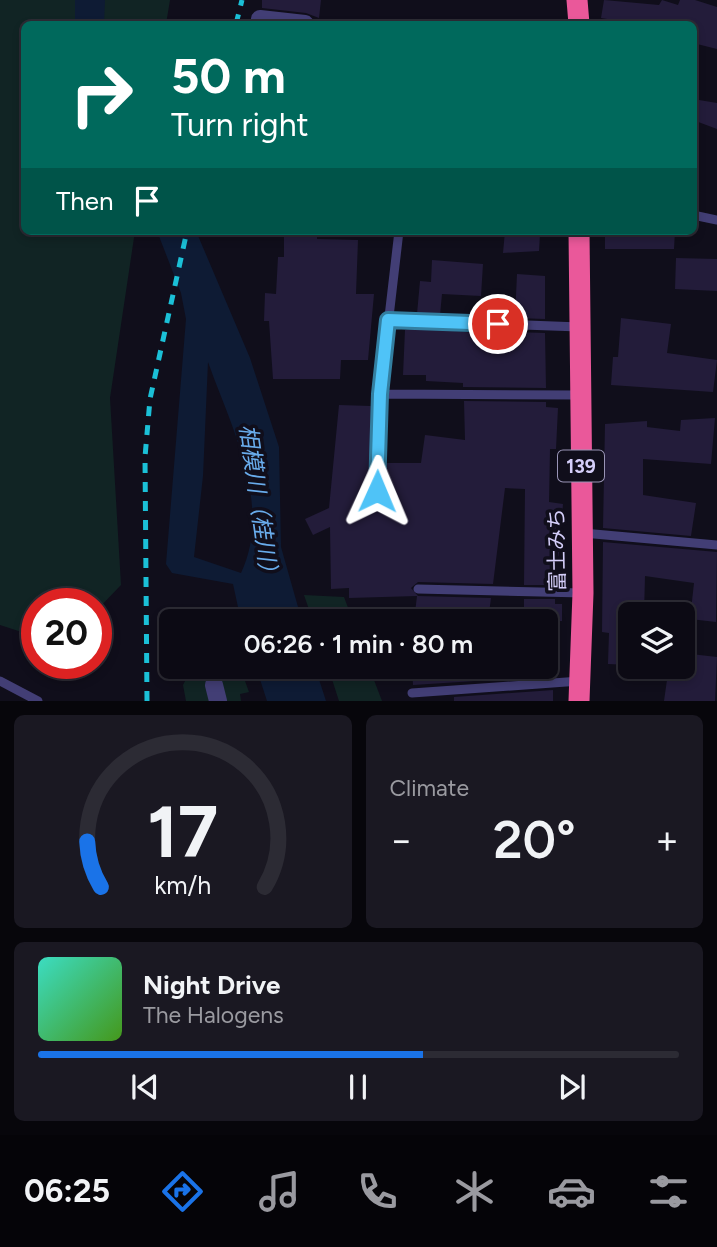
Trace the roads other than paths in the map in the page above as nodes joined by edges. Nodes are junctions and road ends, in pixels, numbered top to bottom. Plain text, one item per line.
1 (577, 0) edge
2 (260, 19) dead end
3 (278, 21) edge
4 (579, 21) edge
5 (697, 216) edge
6 (717, 220) edge
7 (399, 235) edge
8 (579, 235) edge
9 (388, 320) junction
10 (580, 327) junction
11 (380, 394) junction
12 (581, 395) junction
13 (377, 491) dead end
14 (581, 533) junction
15 (717, 545) edge
16 (418, 589) dead end
17 (583, 593) junction
18 (0, 681) edge
19 (579, 691) edge
20 (412, 693) dead end
21 (38, 701) edge

1 - 4 highway
2 - 3 street
5 - 6 lane
7 - 9 lane
8 - 10 highway, 富士みち / 139
9 - 10 lane
9 - 11 lane
10 - 12 highway, 富士みち / 139
11 - 12 lane
11 - 13 lane
12 - 14 highway, 富士みち / 139
14 - 15 lane
14 - 17 highway, 富士みち / 139
16 - 17 lane
17 - 19 highway, 富士みち / 139
18 - 21 lane
19 - 20 lane

